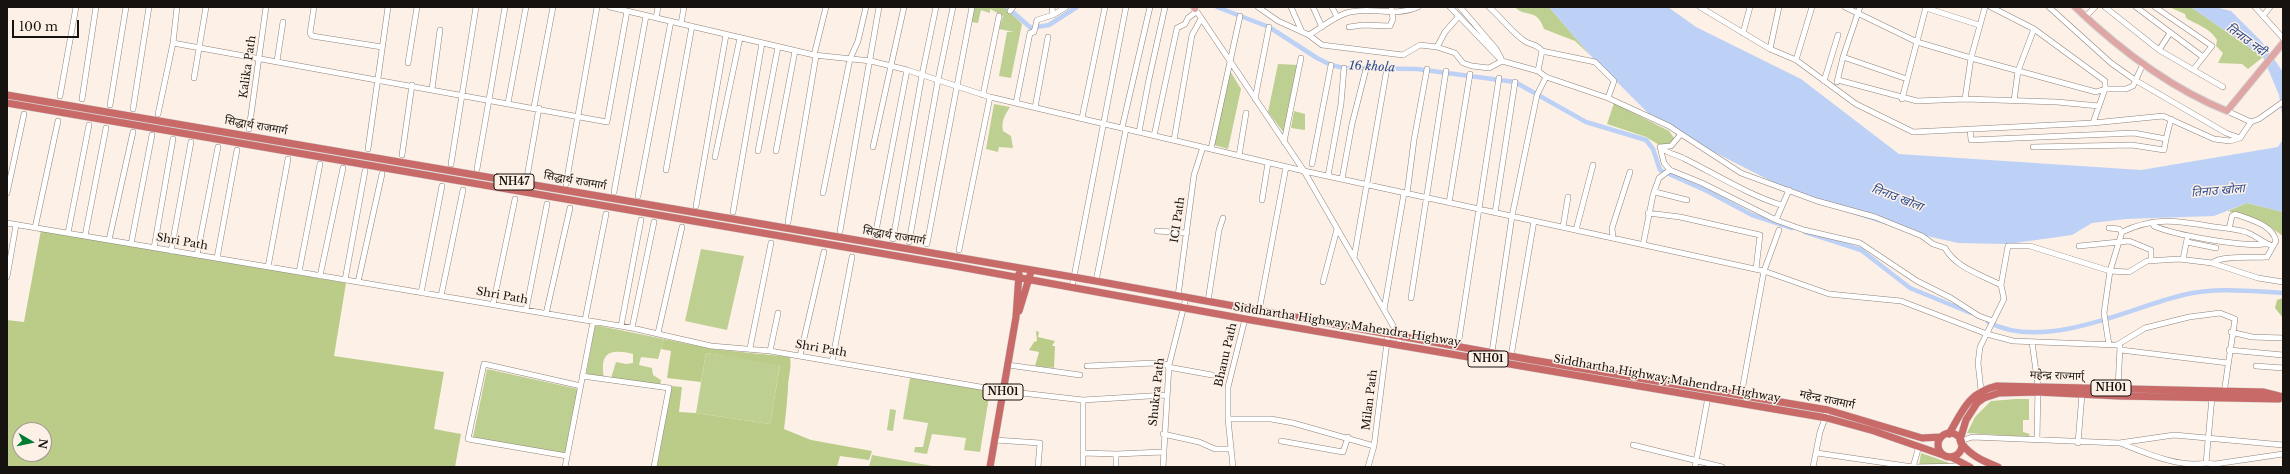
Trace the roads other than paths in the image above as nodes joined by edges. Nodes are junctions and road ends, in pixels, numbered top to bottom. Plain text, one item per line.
1 (76, 7) edge
2 (96, 7) edge
3 (126, 7) edge
4 (149, 7) edge
5 (177, 7) edge
6 (206, 7) edge
7 (266, 7) edge
8 (314, 7) edge
9 (388, 7) edge
10 (417, 7) edge
11 (476, 7) edge
12 (505, 7) edge
13 (526, 7) edge
14 (553, 7) edge
15 (597, 7) edge
16 (610, 7) edge
17 (658, 7) edge
18 (684, 7) edge
19 (826, 7) edge
20 (866, 7) edge
21 (879, 7) edge
22 (904, 7) edge
23 (936, 7) edge
24 (953, 7) edge
25 (972, 7) edge
26 (1052, 7) edge
27 (1066, 7) edge
28 (1105, 7) edge
29 (1126, 7) edge
30 (1150, 7) edge
31 (1165, 7) edge
32 (1291, 7) edge
33 (1313, 7) edge
34 (1332, 7) edge
35 (1390, 7) edge
36 (1418, 7) edge
37 (1450, 7) edge
38 (1460, 7) edge
39 (1489, 7) edge
40 (1700, 7) edge
41 (1750, 7) edge
42 (1779, 7) edge
43 (1812, 7) edge
44 (1845, 7) edge
45 (1860, 7) edge
46 (1926, 7) edge
47 (1985, 7) edge
48 (1991, 7) edge
49 (2049, 7) edge
50 (2075, 7) edge
51 (2095, 7) edge
52 (2105, 7) edge
53 (2136, 7) edge
54 (2155, 7) edge
55 (2255, 7) edge
56 (2270, 7) edge
57 (621, 8) edge
58 (1259, 8) edge
59 (1367, 8) edge
60 (1195, 9) edge
61 (628, 11) junction
62 (1393, 13) junction
63 (1858, 13) junction
64 (1053, 15) junction
65 (646, 16) junction
66 (999, 16) dead end
67 (1240, 16) dead end
68 (1459, 16) junction
69 (2085, 16) junction
70 (2263, 16) junction
71 (1337, 17) junction
72 (656, 18) junction
73 (1201, 19) junction
74 (670, 21) junction
75 (283, 22) dead end
76 (681, 24) junction
77 (1979, 25) junction
78 (692, 26) junction
79 (1269, 27) dead end
80 (1322, 27) junction
81 (1349, 27) dead end
82 (2034, 29) junction
83 (440, 30) dead end
84 (1302, 32) junction
85 (1743, 33) junction
86 (2170, 33) junction
87 (726, 35) junction
88 (1309, 35) junction
89 (1838, 35) dead end
90 (1048, 37) dead end
91 (740, 38) junction
92 (2283, 38) edge
93 (1917, 42) junction
94 (172, 43) junction
95 (762, 43) junction
96 (2283, 43) edge
97 (200, 47) junction
98 (382, 47) junction
99 (778, 47) junction
100 (1437, 47) junction
101 (1770, 49) junction
102 (2159, 50) junction
103 (795, 51) junction
104 (1542, 51) junction
105 (815, 55) junction
106 (1843, 57) junction
107 (2203, 57) junction
108 (259, 58) junction
109 (1301, 58) dead end
110 (1971, 58) junction
111 (850, 59) junction
112 (1796, 60) junction
113 (277, 61) junction
114 (871, 61) junction
115 (1502, 61) junction
116 (1230, 62) junction
117 (408, 63) dead end
118 (2143, 64) junction
119 (1331, 65) dead end
120 (892, 66) junction
121 (1344, 68) dead end
122 (1387, 68) dead end
123 (1366, 69) dead end
124 (907, 70) junction
125 (1427, 70) dead end
126 (2193, 70) junction
127 (1446, 71) dead end
128 (1538, 71) junction
129 (2018, 71) junction
130 (1470, 74) dead end
131 (922, 75) junction
132 (1546, 77) junction
133 (194, 78) dead end
134 (1499, 78) dead end
135 (378, 79) junction
136 (1907, 79) junction
137 (938, 80) junction
138 (1838, 80) junction
139 (2135, 80) junction
140 (1824, 81) junction
141 (1515, 82) dead end
142 (412, 86) junction
143 (957, 86) junction
144 (2223, 87) dead end
145 (1834, 88) junction
146 (432, 89) junction
147 (2105, 89) junction
148 (462, 94) junction
149 (7, 95) edge
150 (983, 95) junction
151 (60, 96) dead end
152 (990, 97) junction
153 (1255, 98) junction
154 (1608, 98) junction
155 (82, 99) dead end
156 (488, 99) junction
157 (1902, 99) junction
158 (1965, 99) junction
159 (2014, 101) junction
160 (2283, 102) edge
161 (7, 103) edge
162 (508, 103) junction
163 (1016, 103) junction
164 (110, 105) dead end
165 (2099, 106) junction
166 (536, 108) junction
167 (1035, 108) junction
168 (133, 109) dead end
169 (2227, 112) junction
170 (1246, 113) dead end
171 (24, 114) dead end
172 (158, 114) dead end
173 (578, 115) junction
174 (1082, 118) junction
175 (2171, 119) junction
176 (58, 121) dead end
177 (2251, 122) junction
178 (2093, 123) junction
179 (1103, 124) junction
180 (89, 125) dead end
181 (106, 128) dead end
182 (249, 129) dead end
183 (1124, 129) junction
184 (1970, 129) junction
185 (133, 132) dead end
186 (1139, 132) junction
187 (1681, 134) junction
188 (152, 136) dead end
189 (1154, 136) junction
190 (2240, 138) junction
191 (173, 139) dead end
192 (2166, 139) junction
193 (1174, 140) junction
194 (191, 142) dead end
195 (1284, 142) junction
196 (218, 147) dead end
197 (873, 147) dead end
198 (1203, 147) junction
199 (1660, 147) junction
200 (2033, 147) dead end
201 (368, 149) dead end
202 (1211, 149) junction
203 (237, 150) dead end
204 (758, 151) dead end
205 (776, 151) dead end
206 (402, 155) dead end
207 (715, 156) dead end
208 (1239, 156) junction
209 (288, 158) dead end
210 (1268, 163) junction
211 (320, 164) dead end
212 (451, 164) dead end
213 (1312, 164) dead end
214 (1593, 165) dead end
215 (1286, 167) junction
216 (343, 168) dead end
217 (477, 169) dead end
218 (666, 170) dead end
219 (365, 171) dead end
220 (1304, 171) junction
221 (1669, 171) junction
222 (1630, 172) dead end
223 (382, 174) dead end
224 (1328, 176) junction
225 (527, 178) dead end
226 (1342, 180) junction
227 (566, 184) dead end
228 (1367, 185) junction
229 (442, 186) dead end
230 (463, 190) dead end
231 (1789, 190) junction
232 (614, 192) dead end
233 (1654, 192) junction
234 (7, 193) edge
235 (823, 193) dead end
236 (1406, 193) junction
237 (638, 196) dead end
238 (1568, 197) dead end
239 (1426, 198) junction
240 (515, 199) dead end
241 (1262, 200) dead end
242 (1687, 200) dead end
243 (1450, 203) junction
244 (547, 204) dead end
245 (1781, 205) junction
246 (696, 206) dead end
247 (570, 208) dead end
248 (1480, 209) junction
249 (732, 212) dead end
250 (1495, 212) junction
251 (1648, 213) junction
252 (606, 214) dead end
253 (1512, 216) junction
254 (1224, 218) dead end
255 (641, 220) dead end
256 (1776, 220) junction
257 (1534, 221) junction
258 (654, 222) dead end
259 (788, 222) dead end
260 (2152, 222) junction
261 (7, 223) edge
262 (16, 224) junction
263 (682, 227) dead end
264 (1563, 227) junction
265 (35, 228) junction
266 (2109, 228) dead end
267 (1338, 229) junction
268 (2230, 229) junction
269 (1576, 230) junction
270 (1779, 230) dead end
271 (840, 231) dead end
272 (1157, 231) dead end
273 (2122, 232) junction
274 (68, 233) junction
275 (1187, 233) junction
276 (2188, 234) junction
277 (85, 236) junction
278 (875, 236) dead end
279 (1613, 238) junction
280 (893, 239) dead end
281 (109, 240) junction
282 (2118, 241) junction
283 (909, 242) dead end
284 (2187, 242) junction
285 (771, 243) dead end
286 (131, 244) junction
287 (927, 244) dead end
288 (1643, 244) junction
289 (2264, 244) junction
290 (2079, 246) dead end
291 (2273, 246) junction
292 (154, 248) junction
293 (2216, 248) dead end
294 (959, 250) dead end
295 (171, 251) junction
296 (824, 252) dead end
297 (198, 255) junction
298 (852, 257) dead end
299 (217, 258) junction
300 (1354, 258) junction
301 (2183, 259) junction
302 (2151, 261) junction
303 (2212, 263) junction
304 (268, 267) junction
305 (1021, 268) junction
306 (1756, 269) junction
307 (1030, 270) junction
308 (1764, 271) junction
309 (2110, 271) junction
310 (299, 272) junction
311 (320, 276) junction
312 (7, 277) edge
313 (1074, 277) junction
314 (1019, 278) junction
315 (345, 280) junction
316 (1028, 280) junction
317 (1096, 281) junction
318 (358, 282) junction
319 (1323, 282) dead end
320 (2283, 282) edge
321 (2001, 284) junction
322 (1072, 287) junction
323 (421, 293) junction
324 (441, 296) junction
325 (1178, 296) junction
326 (1186, 298) junction
327 (1411, 298) dead end
328 (1208, 302) junction
329 (493, 305) junction
330 (1183, 307) junction
331 (526, 310) junction
332 (1384, 310) junction
333 (1259, 311) junction
334 (778, 313) dead end
335 (546, 314) junction
336 (1016, 317) junction
337 (585, 320) junction
338 (1245, 320) junction
339 (1993, 320) junction
340 (592, 322) junction
341 (621, 326) junction
342 (632, 328) junction
343 (2231, 332) junction
344 (658, 333) junction
345 (1388, 334) junction
346 (1987, 334) junction
347 (1399, 336) junction
348 (2283, 338) edge
349 (1387, 342) junction
350 (2032, 342) junction
351 (1399, 344) junction
352 (2109, 345) junction
353 (1458, 346) junction
354 (2119, 347) junction
355 (750, 348) junction
356 (2230, 350) junction
357 (770, 351) junction
358 (1492, 352) junction
359 (2283, 354) edge
360 (800, 356) junction
361 (1511, 356) junction
362 (832, 362) junction
363 (2228, 363) junction
364 (1008, 365) junction
365 (1087, 366) dead end
366 (1168, 366) junction
367 (2256, 366) dead end
368 (2283, 368) edge
369 (1080, 375) dead end
370 (1212, 375) dead end
371 (582, 376) junction
372 (581, 386) junction
373 (2118, 388) junction
374 (992, 389) dead end
375 (2038, 389) junction
376 (1980, 390) junction
377 (1004, 391) junction
378 (2082, 394) junction
379 (1166, 395) junction
380 (2224, 395) junction
381 (1741, 396) junction
382 (1708, 397) junction
383 (2212, 397) junction
384 (2283, 398) edge
385 (1083, 400) junction
386 (1828, 414) junction
387 (1228, 419) junction
388 (1163, 434) junction
389 (1949, 434) junction
390 (1348, 437) junction
391 (1941, 437) junction
392 (2209, 437) junction
393 (995, 440) junction
394 (2037, 440) junction
395 (1280, 441) dead end
396 (1961, 441) junction
397 (2078, 443) junction
398 (2119, 443) junction
399 (1633, 445) dead end
400 (2283, 445) edge
401 (1374, 446) junction
402 (1919, 446) junction
403 (1230, 448) junction
404 (1163, 452) junction
405 (1083, 453) junction
406 (1816, 453) junction
407 (1116, 454) junction
408 (2283, 454) edge
409 (1943, 455) junction
410 (568, 456) junction
411 (1951, 457) junction
412 (1696, 461) junction
413 (2206, 463) junction
414 (2214, 465) edge
415 (2196, 466) edge
416 (566, 467) edge
417 (654, 467) edge
418 (990, 467) edge
419 (1038, 467) edge
420 (1083, 467) edge
421 (1116, 467) edge
422 (1163, 467) edge
423 (1233, 467) edge
424 (1368, 467) edge
425 (1695, 467) edge
426 (1722, 467) edge
427 (1813, 467) edge
428 (1913, 467) edge
429 (1969, 467) edge
430 (1998, 467) edge

1 - 151 street
2 - 155 street
3 - 164 street
4 - 168 street
5 - 94 street
6 - 97 street
7 - 108 street, Kalika Path
8 - 98 street
9 - 98 street
10 - 117 street
11 - 148 street
12 - 156 street
13 - 162 street
14 - 166 street
15 - 173 street
16 - 57 street
17 - 72 street
18 - 76 street
19 - 105 street
20 - 111 street
21 - 114 street
22 - 120 street
23 - 131 street
24 - 137 street
25 - 143 street
26 - 64 street
27 - 64 street
28 - 174 street
29 - 179 street
30 - 183 street
31 - 186 street
32 - 84 street
33 - 80 street
34 - 71 street
35 - 62 street
36 - 62 street
37 - 68 street
38 - 115 street
39 - 104 street
40 - 85 street
41 - 85 street
42 - 101 street
43 - 112 street
44 - 63 street
45 - 63 street
46 - 77 street
46 - 93 street
47 - 77 street
48 - 82 street
49 - 139 street
50 - 69 main road
51 - 69 street
52 - 102 street
53 - 86 street
54 - 107 street
55 - 70 street
56 - 70 street
57 - 61 street
58 - 84 street
59 - 62 street
59 - 71 street
60 - 73 street
60 - 189 street
61 - 65 street
61 - 173 street
62 - 81 street
63 - 93 street
63 - 106 street
64 - 163 street
65 - 72 street
65 - 232 street
66 - 150 street
67 - 116 street
68 - 100 street
68 - 115 street
69 - 118 main road
70 - 92 street
71 - 80 street
72 - 74 street
73 - 116 street
73 - 193 street
74 - 76 street
74 - 237 street
75 - 113 street
76 - 78 street
77 - 110 street
78 - 87 street
78 - 218 street
79 - 153 street
80 - 88 street
82 - 129 street
82 - 147 street
83 - 146 street
84 - 88 street
85 - 101 street
86 - 102 street
86 - 107 street
87 - 91 street
87 - 246 street
88 - 100 street
89 - 140 street
90 - 167 street
91 - 95 street
91 - 207 street
93 - 110 street
93 - 136 street
94 - 97 street
94 - 172 street
95 - 99 street
95 - 249 street
96 - 169 main road
97 - 108 street
97 - 133 street
98 - 135 street
99 - 103 street
99 - 204 street
100 - 115 street
101 - 112 street
102 - 126 street
103 - 105 street
103 - 205 street
104 - 128 street
104 - 154 street
105 - 111 street
105 - 259 street
106 - 136 street
106 - 138 street
107 - 126 street
108 - 113 street
108 - 182 street, Kalika Path
109 - 195 street
110 - 129 street
110 - 158 street
111 - 114 street
111 - 235 street
112 - 140 street
113 - 135 street
114 - 120 street
114 - 271 street
115 - 128 street
116 - 153 street
116 - 202 street
118 - 139 street
118 - 169 main road
119 - 213 street
120 - 124 street
120 - 197 street
121 - 224 street
122 - 228 street
123 - 226 street
124 - 131 street
124 - 278 street
125 - 236 street
126 - 144 street
127 - 239 street
128 - 132 street
129 - 147 street
129 - 159 street
130 - 243 street
131 - 137 street
131 - 280 street
132 - 154 street
132 - 253 street
134 - 248 street
135 - 142 street
135 - 201 street
136 - 157 street
137 - 143 street
137 - 283 street
138 - 145 street
138 - 157 street
139 - 147 street
139 - 190 street
140 - 145 street
141 - 250 street
142 - 146 street
142 - 206 street
143 - 150 street
143 - 287 street
145 - 184 street
146 - 148 street
147 - 165 street
148 - 156 street
148 - 212 street
149 - 305 highway, सिद्धार्थ राजमार्ग / NH47
150 - 152 street
152 - 163 street
152 - 294 street
153 - 195 street
154 - 187 street
156 - 162 street
156 - 217 street
157 - 158 street
158 - 159 street
159 - 165 street
160 - 177 street
161 - 314 highway, सिद्धार्थ राजमार्ग / NH47
162 - 166 street
163 - 167 street
165 - 178 street
166 - 173 street
166 - 225 street
167 - 174 street
169 - 177 street
170 - 208 street
171 - 234 street
173 - 227 street
174 - 179 street
175 - 178 street
175 - 190 street
175 - 192 street
176 - 265 street
177 - 190 street
178 - 184 street
179 - 183 street
179 - 313 street
180 - 274 street
181 - 277 street
183 - 186 street
183 - 317 street
184 - 192 street
185 - 281 street
186 - 189 street
187 - 199 street
187 - 231 street
188 - 286 street
189 - 193 street
191 - 292 street
192 - 200 street
193 - 198 street
194 - 295 street
195 - 220 street
196 - 297 street
198 - 202 street
198 - 275 street, ICI Path
199 - 221 street
199 - 245 street
202 - 208 street
203 - 299 street
208 - 210 street
209 - 304 street
210 - 215 street
210 - 241 street
211 - 310 street
214 - 269 street
215 - 220 street
215 - 333 street
216 - 311 street
219 - 315 street
220 - 224 street
220 - 267 street
221 - 233 street
221 - 256 street
222 - 279 street
223 - 318 street
224 - 226 street
226 - 228 street
228 - 236 street
228 - 300 street
229 - 323 street
230 - 324 street
231 - 245 street
231 - 321 street
233 - 242 street
233 - 251 street
236 - 239 street
236 - 332 street
238 - 264 street
239 - 243 street
239 - 327 street
240 - 329 street
243 - 248 street
244 - 331 street
245 - 256 street
247 - 335 street
248 - 250 street
248 - 353 street
250 - 253 street
251 - 288 street
251 - 306 street
252 - 337 street
253 - 257 street
253 - 358 street
254 - 328 street
255 - 341 street
256 - 339 street
257 - 264 street
257 - 361 street
258 - 342 street
260 - 268 street
260 - 273 street
260 - 276 street
261 - 262 street, Shri Path
262 - 265 street, Shri Path
262 - 312 street
263 - 344 street
264 - 269 street
265 - 274 street, Shri Path
266 - 273 street
267 - 300 street
267 - 319 street
268 - 289 street
268 - 291 street
269 - 279 street
270 - 308 street
272 - 275 street
273 - 282 street
274 - 277 street, Shri Path
275 - 325 street, ICI Path
276 - 284 street
276 - 289 street
277 - 281 street, Shri Path
279 - 288 street
281 - 286 street, Shri Path
282 - 290 street
282 - 302 street
282 - 309 street
284 - 293 street
284 - 301 street
285 - 355 street
286 - 292 street, Shri Path
288 - 306 street
289 - 291 street
291 - 303 street
292 - 295 street, Shri Path
295 - 297 street, Shri Path
296 - 360 street
297 - 299 street, Shri Path
298 - 362 street
299 - 304 street, Shri Path
300 - 332 street
301 - 302 street
301 - 303 street
302 - 309 street
303 - 320 street
304 - 310 street, Shri Path
305 - 307 highway, Siddhartha Highway;Mahendra Highway / NH01
305 - 314 highway, NH01
306 - 308 street
307 - 313 highway, Siddhartha Highway;Mahendra Highway / NH01
307 - 316 highway
308 - 346 street
308 - 381 street
309 - 321 street
309 - 352 street
310 - 311 street, Shri Path
311 - 315 street, Shri Path
313 - 317 highway, Siddhartha Highway;Mahendra Highway / NH01
313 - 322 street
314 - 316 highway, NH47
314 - 336 highway, NH01
315 - 318 street, Shri Path
316 - 322 highway, Siddhartha Highway;Mahendra Highway / NH01
316 - 336 highway, NH01
317 - 325 highway, Siddhartha Highway;Mahendra Highway / NH01
318 - 323 street, Shri Path
321 - 339 street
322 - 330 highway, Siddhartha Highway;Mahendra Highway / NH01
323 - 324 street, Shri Path
324 - 329 street, Shri Path
325 - 326 highway, Siddhartha Highway;Mahendra Highway / NH01
326 - 328 highway, Siddhartha Highway;Mahendra Highway / NH01
326 - 330 street, Shukra Path
328 - 333 highway, Siddhartha Highway;Mahendra Highway / NH01
329 - 331 street, Shri Path
330 - 338 highway, Siddhartha Highway;Mahendra Highway / NH01
330 - 366 street, Shukra Path
331 - 335 street, Shri Path
332 - 347 street
333 - 345 highway, Siddhartha Highway;Mahendra Highway / NH01
334 - 357 street
335 - 337 street, Shri Path
336 - 364 highway, NH01
337 - 340 street, Shri Path
338 - 349 highway, Siddhartha Highway;Mahendra Highway / NH01
338 - 387 street, Bhanu Path
339 - 346 street
340 - 341 street, Shri Path
340 - 371 street
341 - 342 street, Shri Path
342 - 344 street, Shri Path
343 - 348 street
343 - 354 street
343 - 356 street
344 - 355 street, Shri Path
345 - 347 highway, Siddhartha Highway;Mahendra Highway / NH01
345 - 349 street, Milan Path
346 - 350 street
346 - 376 street
347 - 351 street
347 - 353 highway, महेन्द्र राजमार्ग / NH01
349 - 351 highway, Siddhartha Highway;Mahendra Highway / NH01
349 - 401 street, Milan Path
350 - 352 street
350 - 375 street
351 - 382 highway, Siddhartha Highway;Mahendra Highway / NH01
352 - 354 street
353 - 358 highway, महेन्द्र राजमार्ग / NH01
354 - 363 street
354 - 373 street
355 - 357 street, Shri Path
356 - 359 street
356 - 363 street
357 - 360 street, Shri Path
358 - 361 highway, महेन्द्र राजमार्ग / NH01
360 - 362 street, Shri Path
361 - 381 highway, महेन्द्र राजमार्ग / NH01
362 - 374 street, Shri Path
363 - 380 street
364 - 369 street
364 - 377 highway, NH01
365 - 366 street
366 - 370 street
366 - 379 street, Shukra Path
367 - 368 street
371 - 372 street
371 - 417 street
372 - 410 street
372 - 410 street
373 - 375 highway, महेन्द्र राज्मार्ग् / NH01
373 - 380 highway, महेन्द्र राज्मार्ग् / NH01
375 - 376 highway, महेन्द्र राज्मार्ग् / NH01
375 - 378 highway, महेन्द्र राज्मार्ग् / NH01
375 - 394 street
375 - 396 highway, महेन्द्र राज्मार्ग् / NH01
376 - 389 highway
377 - 385 street
377 - 393 highway, NH01
378 - 383 highway, महेन्द्र राज्मार्ग् / NH01
378 - 397 street
379 - 385 street
379 - 388 street, Shukra Path
380 - 383 highway, महेन्द्र राज्मार्ग् / NH01
380 - 384 highway, महेन्द्र राज्मार्ग् / NH01
381 - 386 highway, महेन्द्र राजमार्ग / NH01
382 - 386 highway, Siddhartha Highway;Mahendra Highway / NH01
382 - 412 street
383 - 392 street
385 - 405 street
386 - 391 highway, महेन्द्र राजमार्ग / NH01
386 - 402 highway, Siddhartha Highway;Mahendra Highway / NH01
386 - 406 street
387 - 390 street
387 - 403 street, Bhanu Path
388 - 403 street
388 - 404 street, Shukra Path
389 - 391 highway, NH01
389 - 396 highway
390 - 395 street
390 - 401 street
391 - 409 highway
392 - 398 street
392 - 400 street
392 - 413 street
393 - 418 highway, NH01
393 - 419 street
394 - 396 street
394 - 397 street
396 - 411 highway, NH01
396 - 430 highway
397 - 398 street
398 - 415 street
399 - 412 street
401 - 424 street, Milan Path
402 - 409 highway, Siddhartha Highway;Mahendra Highway / NH01
402 - 428 street
403 - 423 street, Bhanu Path
404 - 407 street
404 - 422 street, Shukra Path
405 - 407 street
405 - 420 street
406 - 427 street
406 - 428 street
407 - 421 street
408 - 414 street
409 - 411 highway, NH01
410 - 416 street
411 - 429 highway
412 - 425 street
412 - 426 street
413 - 414 street
413 - 415 street
428 - 429 street

